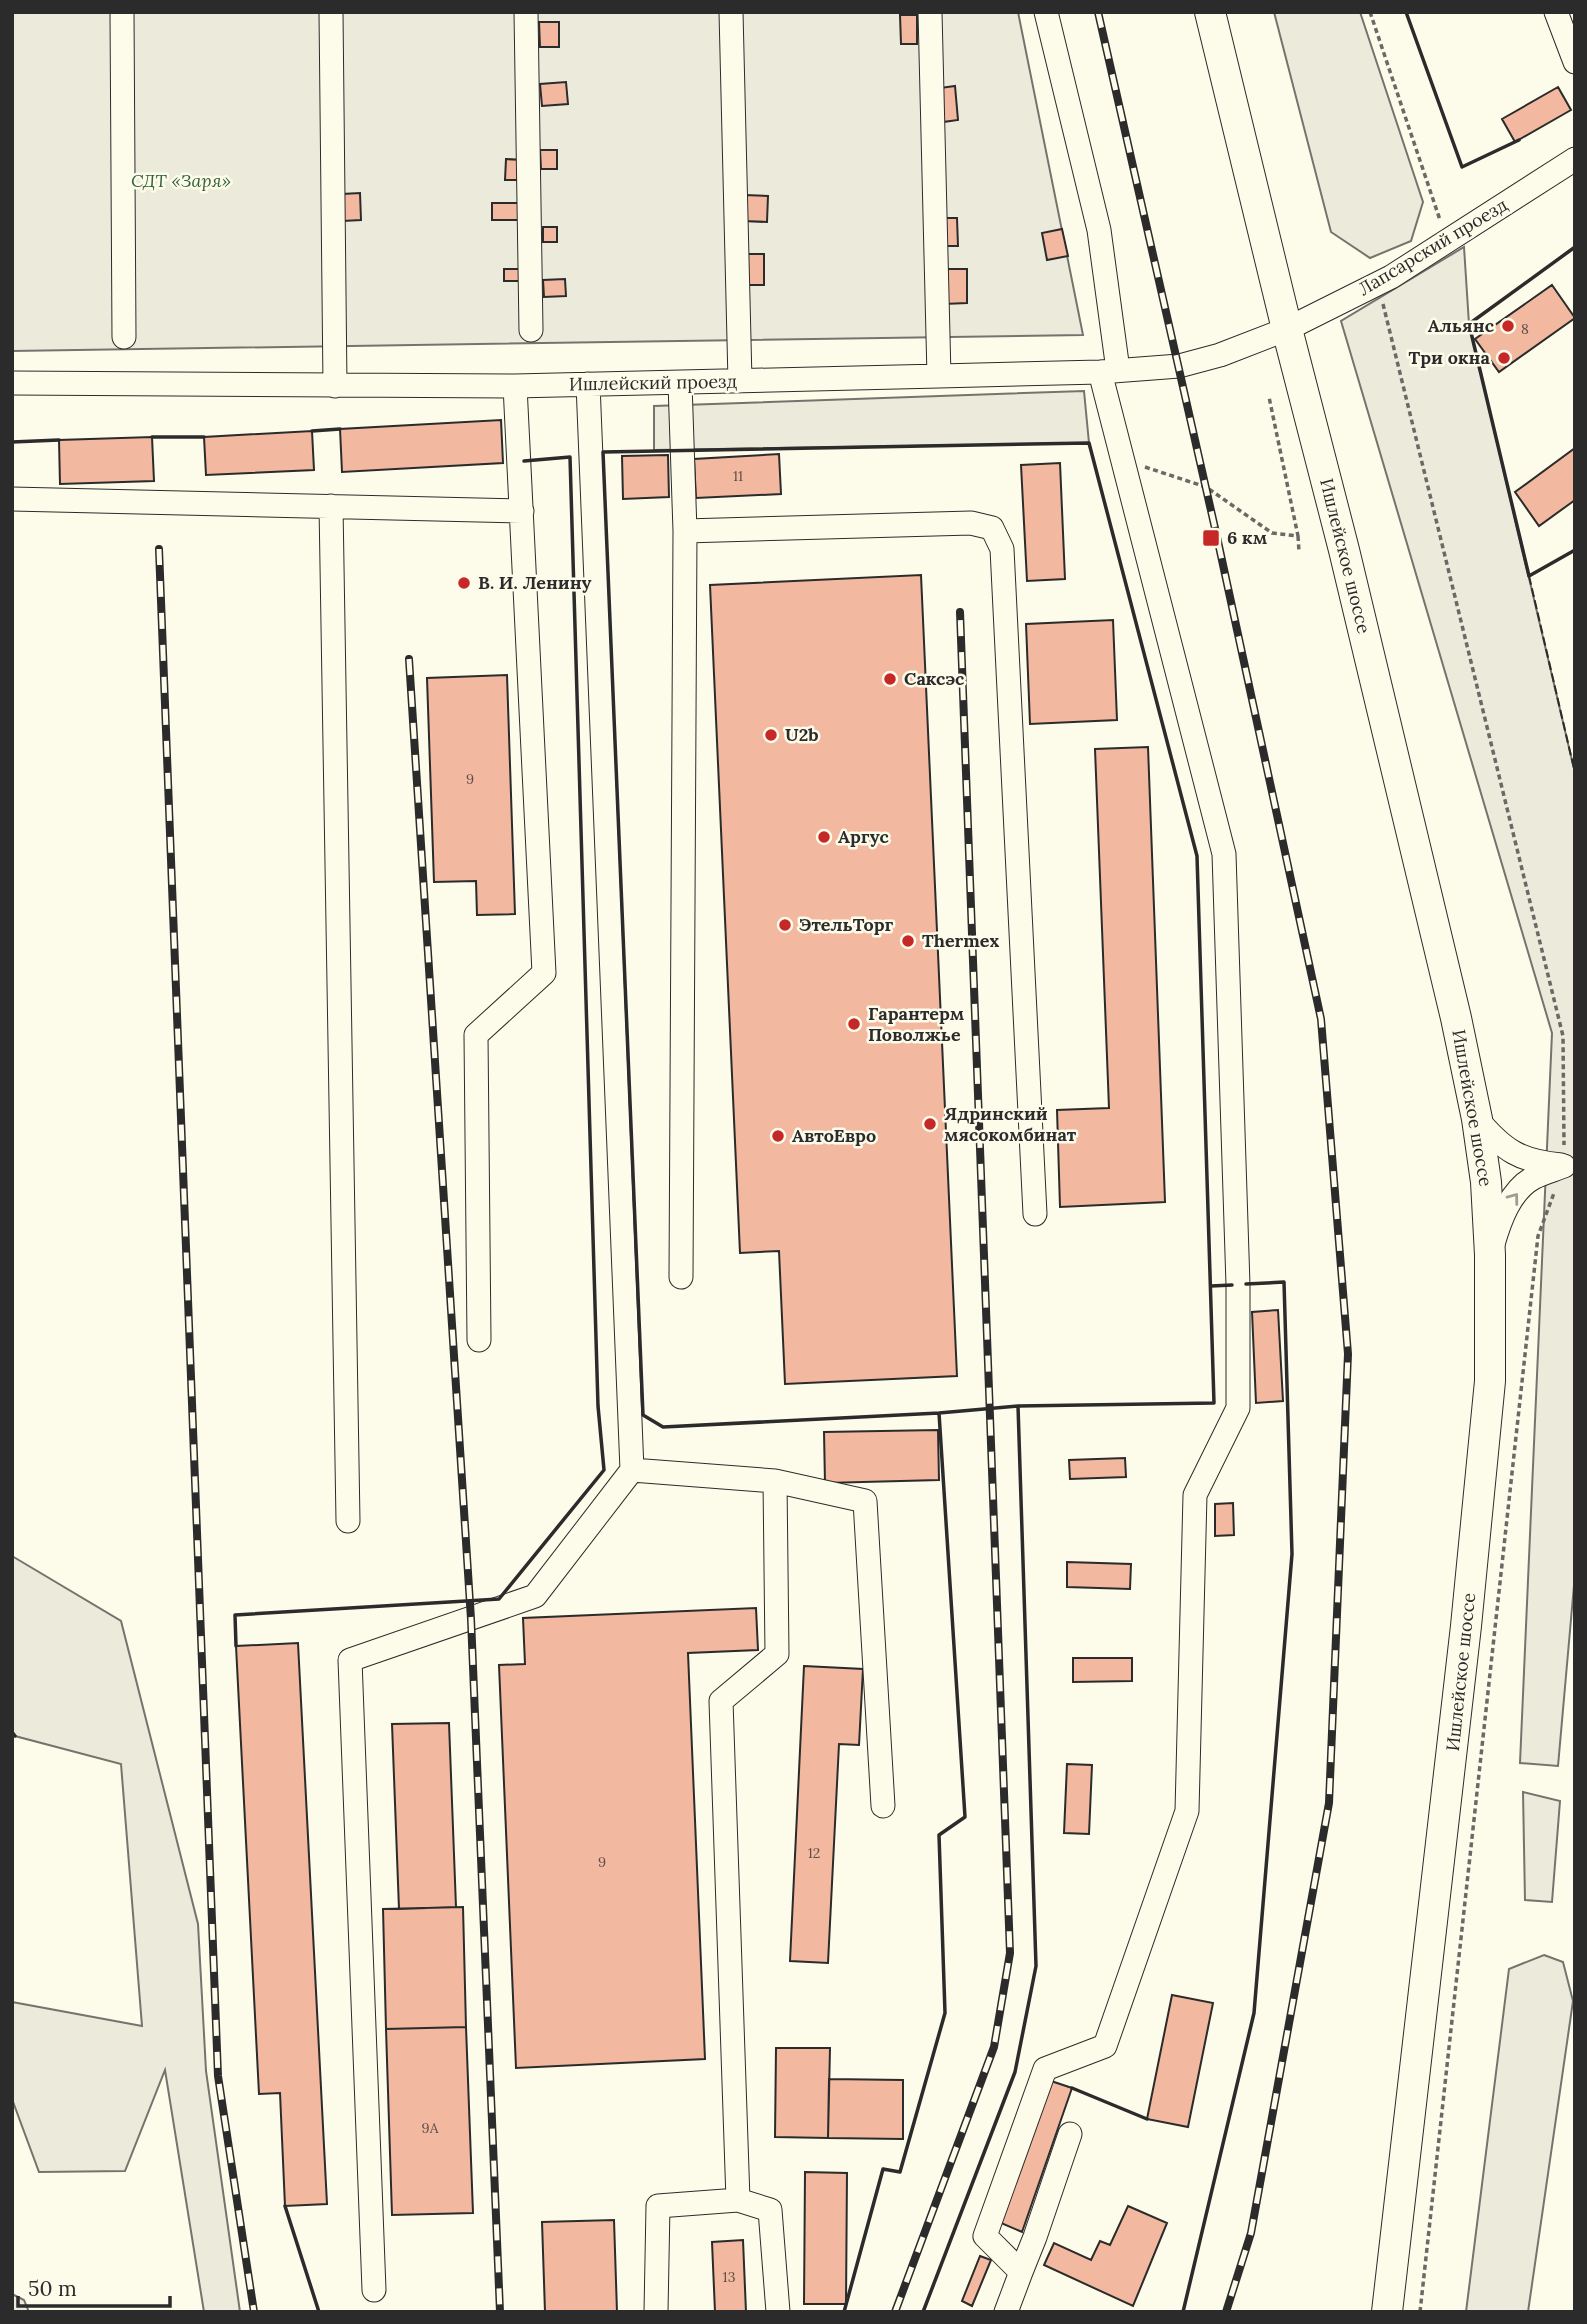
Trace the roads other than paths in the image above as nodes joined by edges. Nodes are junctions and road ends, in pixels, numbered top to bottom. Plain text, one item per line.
1 (122, 12) edge
2 (331, 12) edge
3 (526, 12) edge
4 (731, 12) edge
5 (930, 12) edge
6 (1046, 12) edge
7 (1210, 12) edge
8 (1556, 12) edge
9 (1575, 62) edge
10 (1575, 159) edge
11 (1287, 329) junction
12 (531, 330) dead end
13 (124, 337) dead end
14 (1109, 371) junction
15 (939, 376) junction
16 (740, 381) junction
17 (12, 383) edge
18 (680, 383) junction
19 (588, 384) junction
20 (335, 386) junction
21 (515, 386) junction
22 (12, 499) edge
23 (331, 506) junction
24 (522, 510) junction
25 (685, 531) junction
26 (1477, 1119) junction
27 (1569, 1166) edge
28 (1035, 1214) dead end
29 (1489, 1255) junction
30 (681, 1277) dead end
31 (479, 1340) dead end
32 (632, 1470) junction
33 (775, 1481) junction
34 (348, 1521) dead end
35 (883, 1806) dead end
36 (1070, 2134) dead end
37 (738, 2200) junction
38 (1021, 2272) junction
39 (374, 2290) dead end
40 (656, 2312) edge
41 (778, 2312) edge
42 (1006, 2312) edge
43 (1387, 2312) edge

1 - 13 street
2 - 20 street
3 - 12 street
4 - 16 street
5 - 15 street
6 - 14 street
7 - 11 main road, Ишлейское шоссе
8 - 9 street
10 - 11 street, Лапсарский проезд
11 - 14 street, Ишлейский проезд
11 - 26 main road, Ишлейское шоссе
14 - 15 street, Ишлейский проезд
14 - 38 street
15 - 16 street, Ишлейский проезд
16 - 18 street, Ишлейский проезд
17 - 20 street, Ишлейский проезд
18 - 19 street, Ишлейский проезд
18 - 25 street
19 - 21 street, Ишлейский проезд
19 - 32 street
20 - 21 street, Ишлейский проезд
21 - 24 street
22 - 23 street
23 - 24 street
23 - 34 street
24 - 31 street
25 - 28 street
25 - 30 street
26 - 27 street
26 - 29 main road, Ишлейское шоссе
29 -> 27 street
29 - 43 main road, Ишлейское шоссе
32 - 33 street
32 - 39 street
33 - 35 street
33 - 37 street
36 - 38 street
37 - 40 street
37 - 41 street
38 - 42 street

